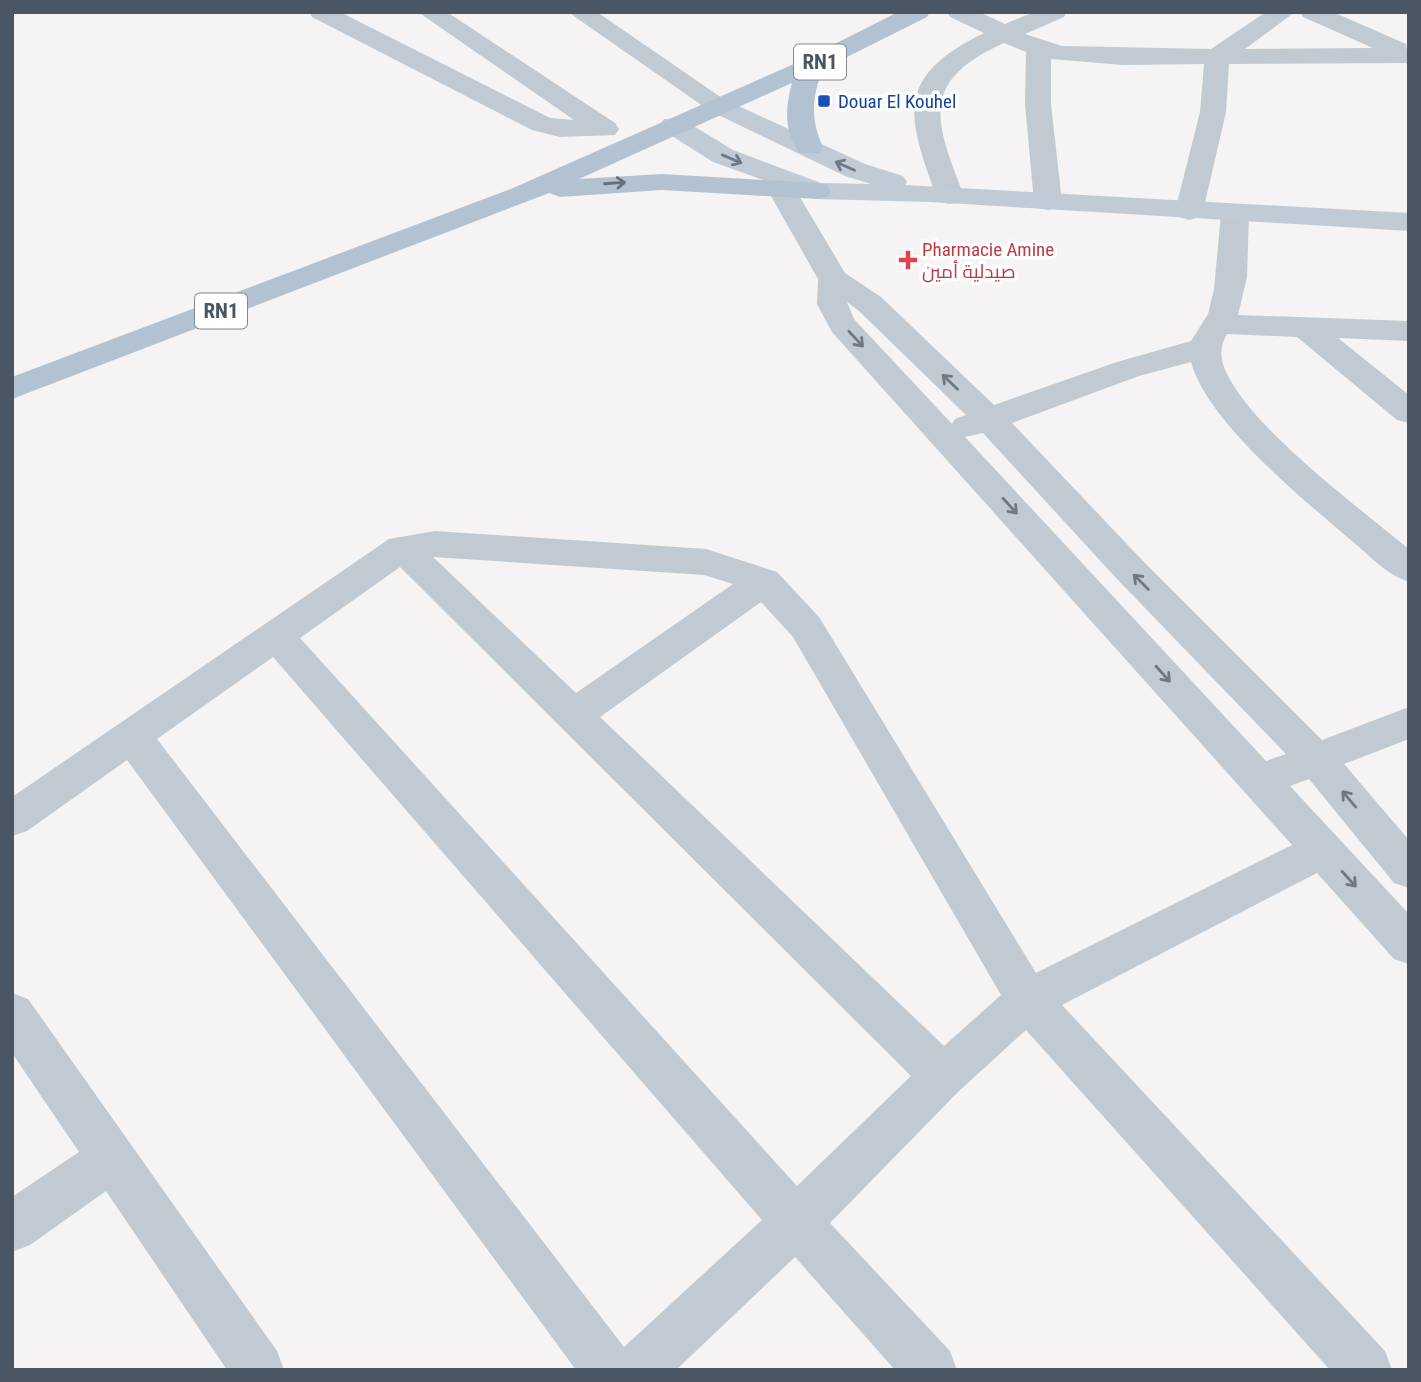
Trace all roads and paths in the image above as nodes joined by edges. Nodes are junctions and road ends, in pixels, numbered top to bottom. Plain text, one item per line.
1 (321, 12) edge
2 (430, 12) edge
3 (580, 12) edge
4 (918, 12) edge
5 (959, 12) edge
6 (1055, 12) edge
7 (1283, 12) edge
8 (1312, 12) edge
9 (1006, 35) junction
10 (1039, 49) junction
11 (1403, 52) edge
12 (1217, 56) junction
13 (812, 65) junction
14 (1409, 82) edge
15 (719, 105) junction
16 (599, 125) junction
17 (673, 125) junction
18 (631, 146) junction
19 (809, 147) junction
20 (780, 188) junction
21 (817, 191) junction
22 (523, 194) junction
23 (940, 195) junction
24 (1048, 202) junction
25 (1189, 211) junction
26 (1235, 214) junction
27 (1409, 222) edge
28 (833, 279) junction
29 (1305, 327) junction
30 (1409, 331) edge
31 (1212, 336) junction
32 (12, 389) edge
33 (1409, 412) edge
34 (989, 419) junction
35 (944, 435) junction
36 (402, 548) junction
37 (1409, 569) edge
38 (764, 581) junction
39 (275, 636) junction
40 (574, 715) junction
41 (1409, 722) edge
42 (132, 736) junction
43 (1315, 758) junction
44 (1260, 781) junction
45 (12, 819) edge
46 (1322, 850) junction
47 (1409, 870) edge
48 (1409, 945) edge
49 (1028, 1000) junction
50 (12, 1014) edge
51 (943, 1076) junction
52 (111, 1158) junction
53 (796, 1222) junction
54 (12, 1227) edge
55 (258, 1370) edge
56 (609, 1370) edge
57 (638, 1370) edge
58 (931, 1370) edge
59 (1366, 1370) edge

1 - 16 street
2 - 16 street
3 - 15 street
4 - 13 main road, RN1
5 - 9 street
6 - 9 street
7 - 12 street
8 - 11 street
9 - 10 street
9 - 23 street
10 - 12 street
10 - 24 street
11 - 12 street
11 - 14 street
12 - 25 street
13 - 15 main road, RN1
13 - 19 main road
15 - 17 main road, RN1
15 - 19 main road
16 - 18 street
17 - 18 main road, RN1
17 -> 21 main road
18 - 22 main road, RN1
23 -> 19 main road
20 - 21 main road
22 -> 20 main road
20 - 28 street
21 - 23 main road
22 - 32 main road, RN1
23 - 24 main road
24 - 25 main road
25 - 26 main road
26 - 27 main road
26 - 31 street
34 -> 28 street
28 -> 35 street
29 - 30 street
29 - 31 street
29 - 33 street
31 - 34 street
31 - 37 street
34 - 35 street
43 -> 34 street
35 -> 44 street
36 - 38 street
36 - 39 street
36 - 40 street
38 - 40 street
38 - 49 street
39 - 42 street
39 - 53 street
40 - 51 street
41 - 43 street
42 - 45 street
42 - 56 street
43 - 44 street
47 -> 43 street
44 - 46 street
46 -> 48 street
46 - 49 street
49 - 51 street
49 - 59 street
50 - 52 street
51 - 53 street
52 - 54 street
52 - 55 street
53 - 57 street
53 - 58 street

